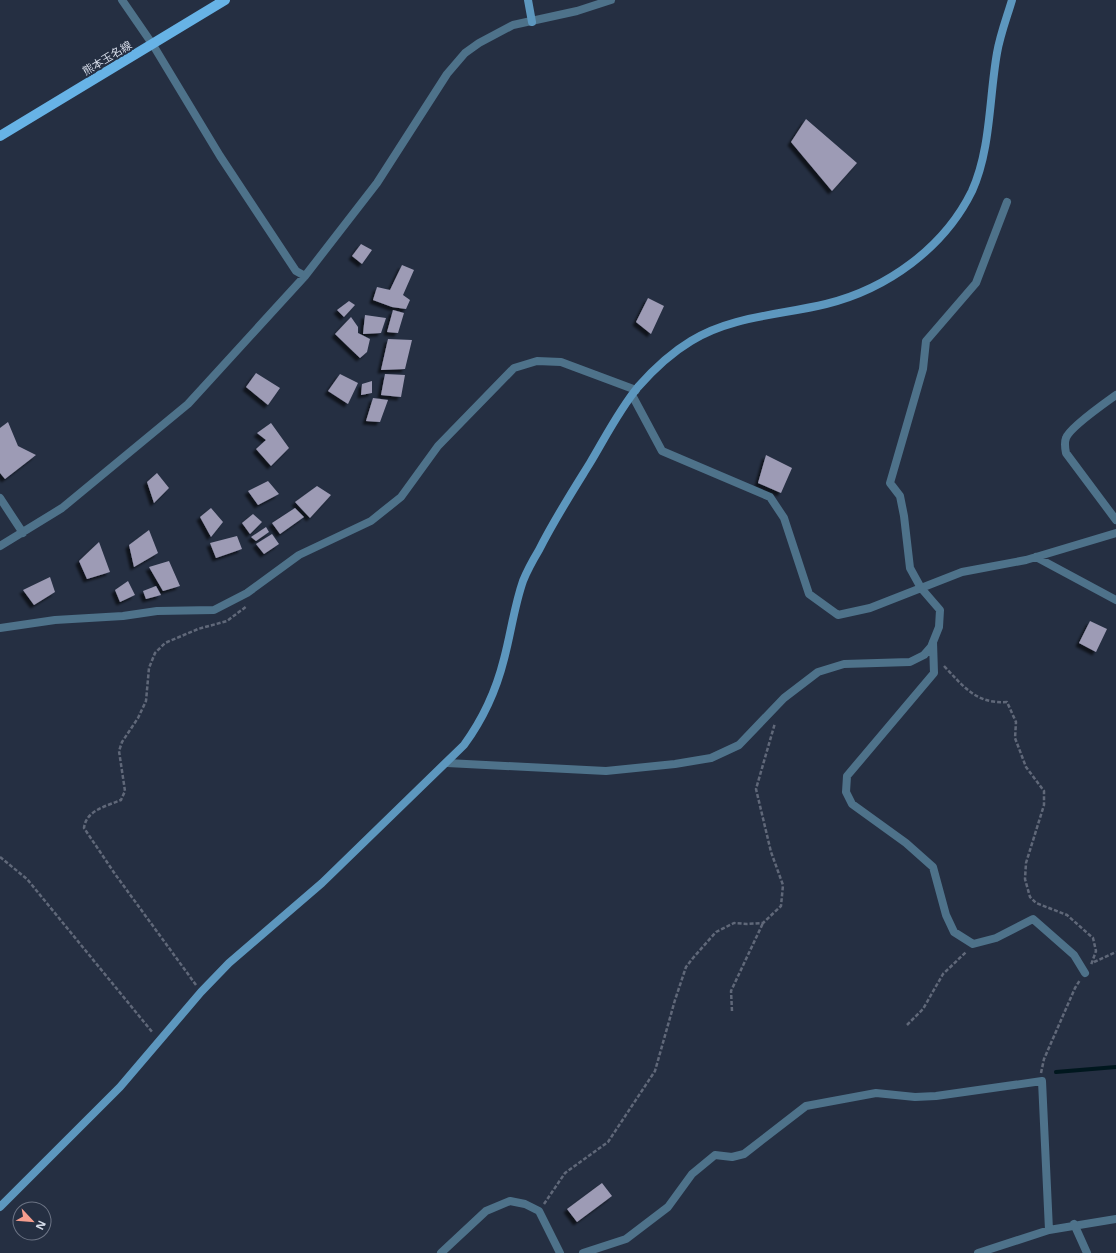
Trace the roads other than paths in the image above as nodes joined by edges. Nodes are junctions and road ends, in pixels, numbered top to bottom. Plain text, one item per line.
1 (122, 0) edge
2 (226, 0) edge
3 (528, 0) edge
4 (611, 0) edge
5 (1012, 0) edge
6 (532, 22) junction
7 (153, 46) junction
8 (0, 136) edge
9 (1007, 202) dead end
10 (305, 276) junction
11 (634, 392) junction
12 (1116, 395) edge
13 (0, 498) edge
14 (1116, 520) edge
15 (23, 533) junction
16 (1116, 533) edge
17 (0, 546) edge
18 (1036, 557) junction
19 (921, 588) junction
20 (1116, 600) edge
21 (0, 628) edge
22 (933, 641) junction
23 (447, 763) junction
24 (1085, 973) road end
25 (0, 1208) edge
26 (1116, 1219) edge
27 (1074, 1224) junction
28 (1049, 1230) junction
29 (441, 1253) edge
30 (560, 1253) edge
31 (583, 1253) edge
32 (978, 1253) edge
33 (1087, 1253) edge

1 - 7 street
2 - 7 main road, 熊本玉名線
3 - 6 street
4 - 6 street
5 - 11 street
6 - 10 street
7 - 8 main road, 熊本玉名線
7 - 10 street
9 - 19 street
10 - 15 street
11 - 19 street
11 - 21 street
11 - 23 street
12 - 14 street
13 - 15 street
15 - 17 street
16 - 18 street
18 - 19 street
18 - 20 street
19 - 22 street
22 - 23 street
22 - 24 street
23 - 25 street
26 - 27 street
27 - 28 street
27 - 33 street
28 - 31 street
28 - 32 street
29 - 30 street

